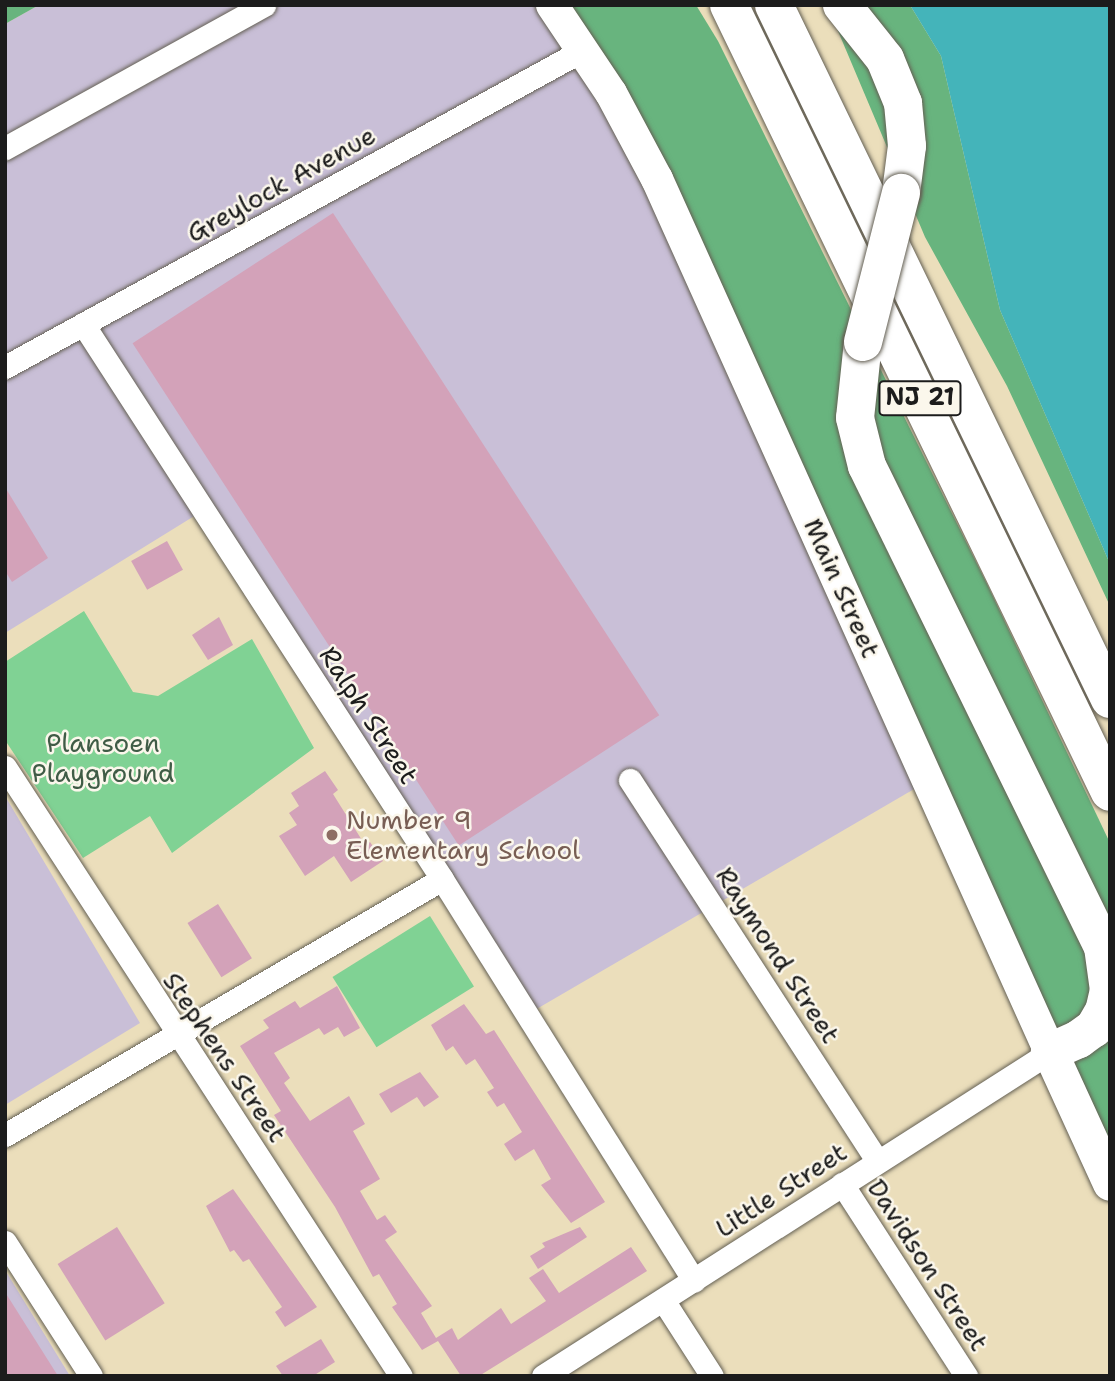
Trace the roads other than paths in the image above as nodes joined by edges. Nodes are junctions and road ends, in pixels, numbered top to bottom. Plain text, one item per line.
1 (264, 5) edge
2 (552, 5) edge
3 (729, 5) edge
4 (774, 5) edge
5 (842, 5) edge
6 (583, 50) junction
7 (5, 148) edge
8 (83, 324) junction
9 (5, 367) edge
10 (1110, 699) edge
11 (5, 767) edge
12 (631, 780) dead end
13 (1110, 792) edge
14 (442, 878) junction
15 (177, 1034) junction
16 (1051, 1052) junction
17 (5, 1135) edge
18 (877, 1161) junction
19 (1110, 1183) edge
20 (842, 1184) junction
21 (5, 1242) edge
22 (694, 1280) junction
23 (663, 1300) junction
24 (91, 1376) edge
25 (401, 1376) edge
26 (543, 1376) edge
27 (712, 1376) edge
28 (966, 1376) edge

1 - 7 street
2 - 6 street, Main Street
3 - 13 highway, NJ 21
4 - 10 highway, NJ 21
5 - 16 highway, bridge
6 - 8 street, Greylock Avenue
6 - 16 street, Main Street
8 - 9 street, Greylock Avenue
8 - 14 street, Ralph Street
11 - 15 street, Stephens Street
12 - 18 street, Raymond Street
14 - 15 street
14 - 22 street, Ralph Street
15 - 17 street
15 - 25 street, Stephens Street
16 - 18 street, Little Street
16 - 19 main road, Main Street
18 - 20 street, Little Street
20 - 22 street, Little Street
20 - 28 street, Davidson Street
21 - 24 street
22 - 23 street, Little Street
23 - 26 street, Little Street
23 - 27 street

